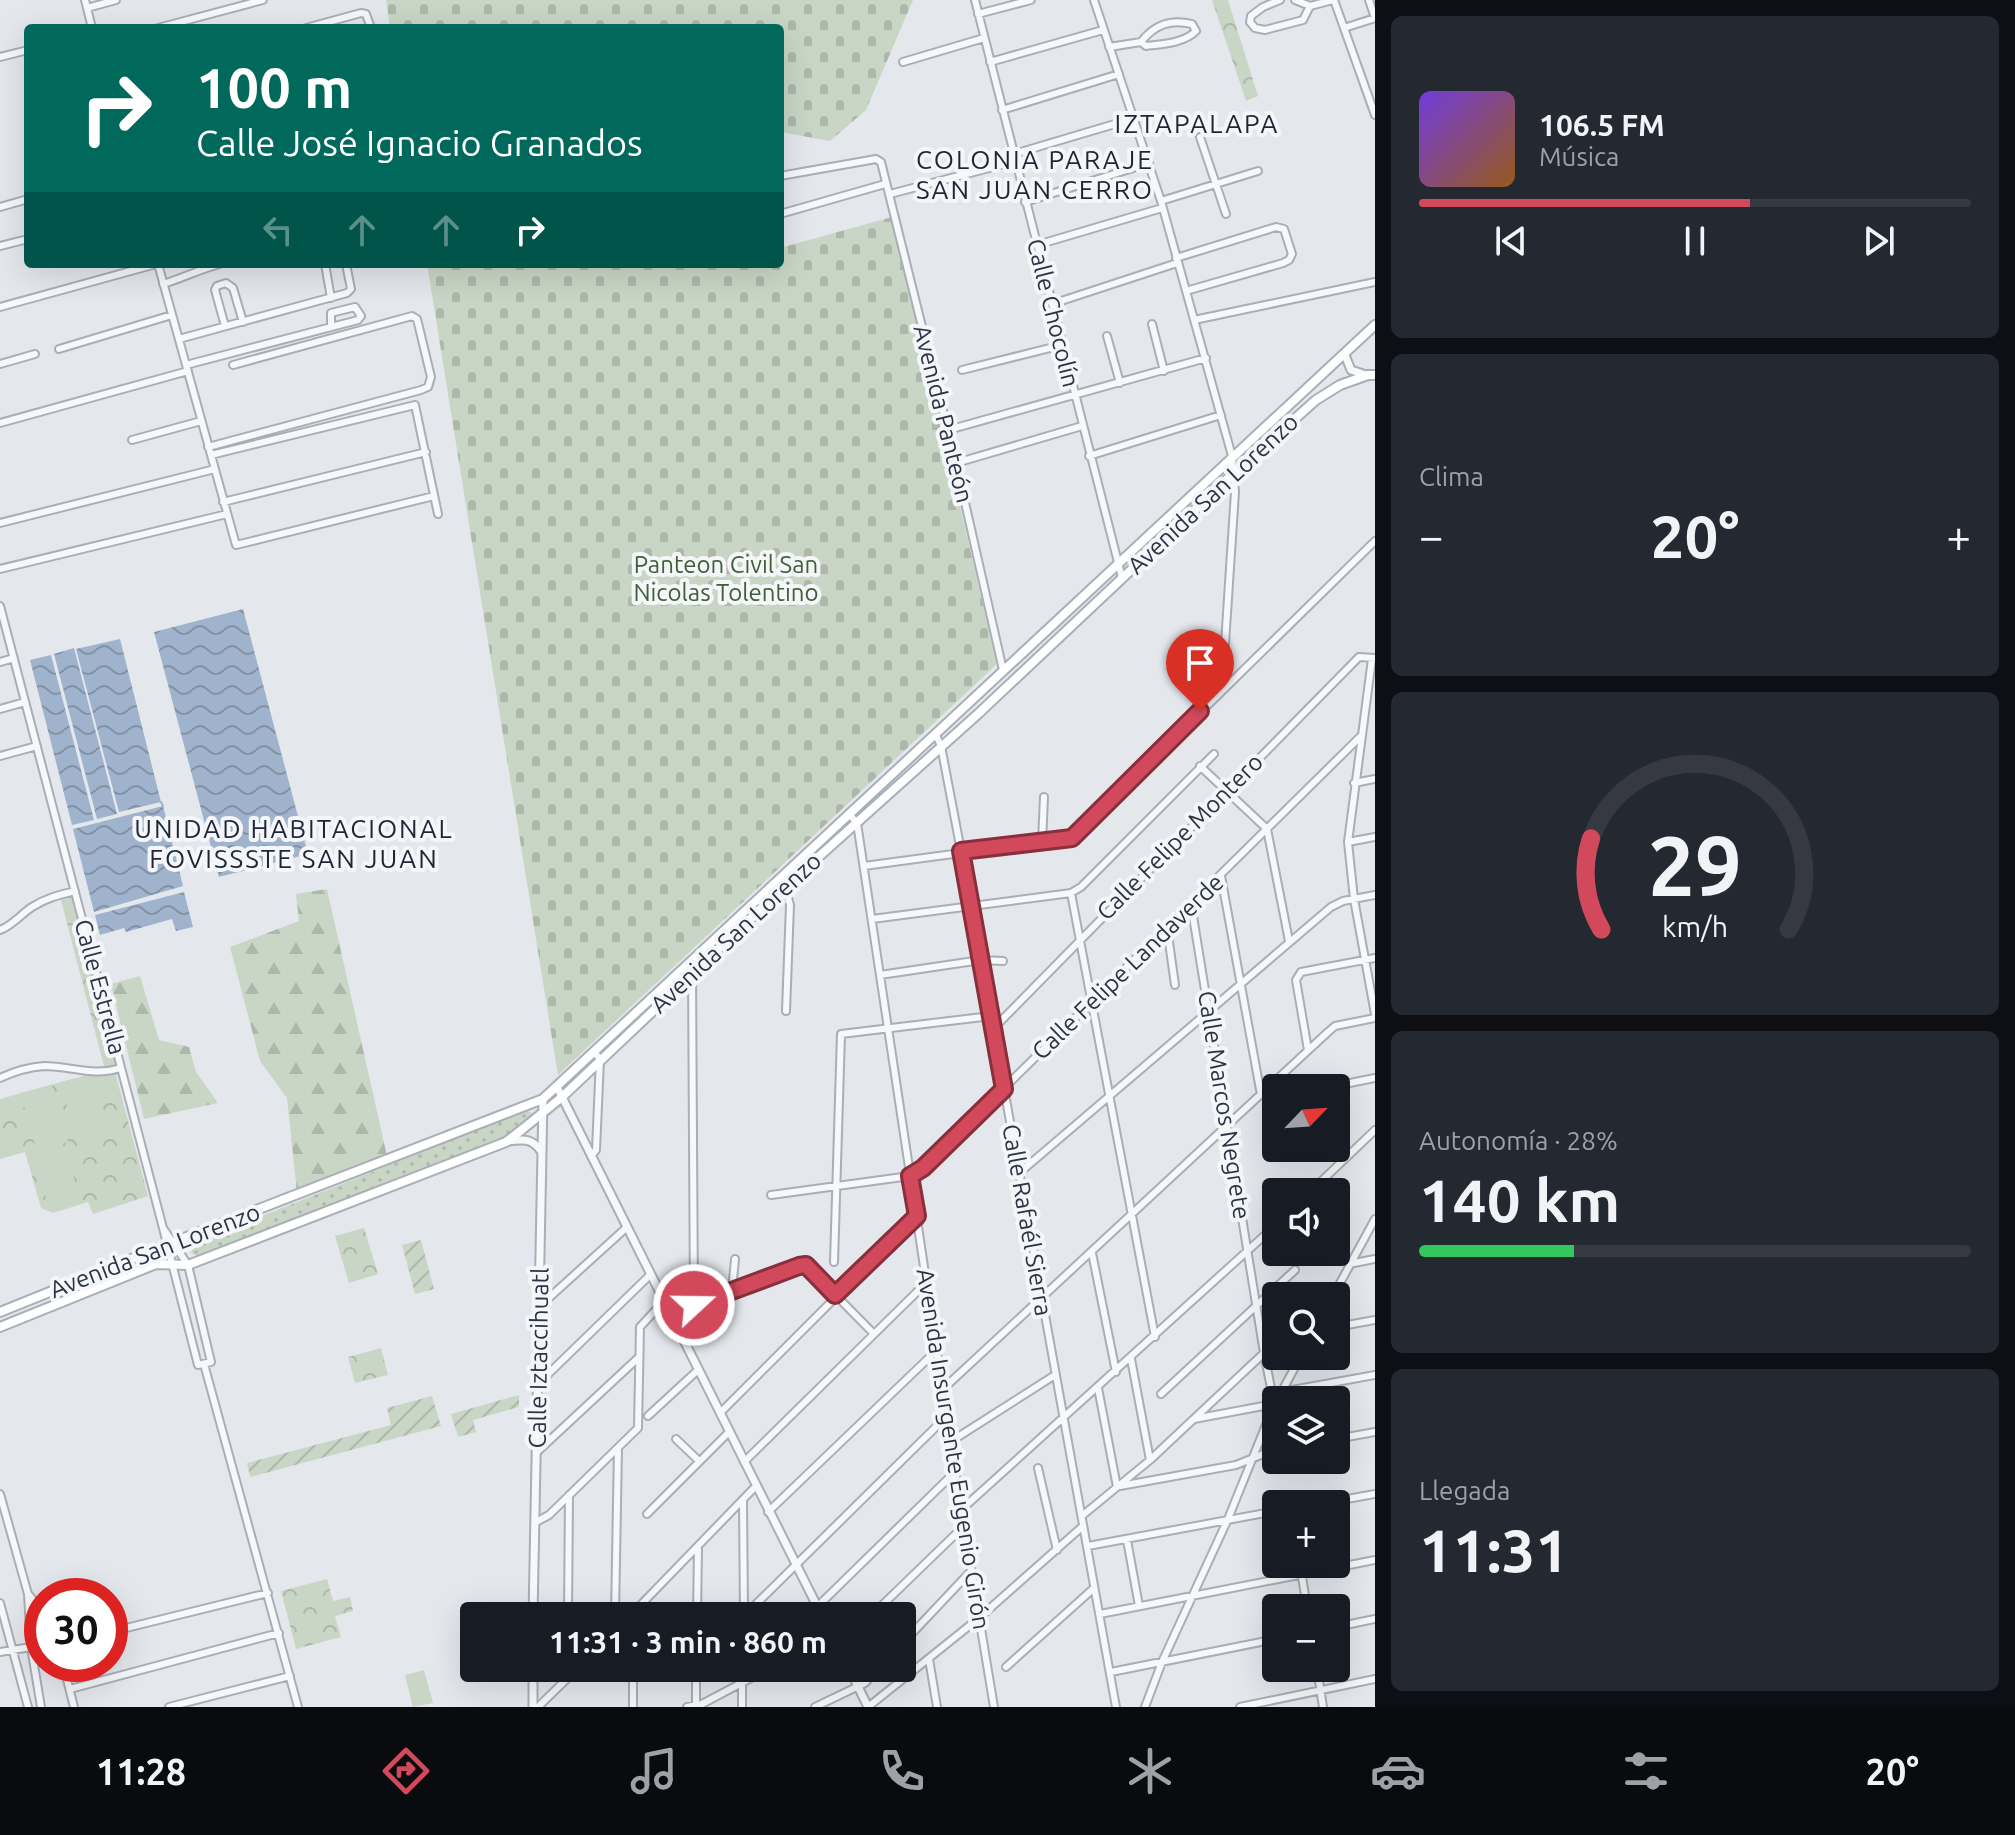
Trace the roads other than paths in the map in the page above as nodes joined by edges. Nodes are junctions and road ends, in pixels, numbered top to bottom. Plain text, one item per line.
1 (116, 0) edge
2 (263, 0) edge
3 (975, 0) edge
4 (1031, 0) edge
5 (1094, 0) edge
6 (1280, 0) edge
7 (1295, 0) edge
8 (1333, 0) edge
9 (1369, 0) edge
10 (86, 4) edge
11 (1310, 6) junction
12 (978, 14) junction
13 (1375, 18) edge
14 (91, 24) edge
15 (173, 24) edge
16 (321, 24) edge
17 (370, 24) edge
18 (1344, 28) junction
19 (1103, 30) junction
20 (984, 38) junction
21 (1141, 42) junction
22 (1109, 47) junction
23 (24, 51) edge
24 (0, 57) edge
25 (903, 62) dead end
26 (990, 62) junction
27 (1119, 74) junction
28 (1002, 110) junction
29 (1375, 115) edge
30 (1135, 118) junction
31 (1200, 137) dead end
32 (1015, 158) junction
33 (1149, 163) junction
34 (1258, 171) dead end
35 (784, 175) edge
36 (885, 184) junction
37 (1216, 184) junction
38 (890, 194) junction
39 (24, 200) edge
40 (1025, 202) junction
41 (1162, 205) junction
42 (0, 207) edge
43 (784, 213) edge
44 (1226, 214) dead end
45 (24, 240) edge
46 (1037, 245) junction
47 (0, 246) edge
48 (1177, 261) junction
49 (142, 268) edge
50 (158, 268) edge
51 (205, 268) edge
52 (326, 268) edge
53 (347, 268) edge
54 (1375, 282) edge
55 (163, 284) junction
56 (1186, 291) junction
57 (331, 298) junction
58 (1052, 304) junction
59 (0, 307) edge
60 (172, 315) junction
61 (1194, 320) junction
62 (243, 322) junction
63 (1152, 324) dead end
64 (1375, 325) edge
65 (225, 326) junction
66 (331, 327) junction
67 (1107, 336) dead end
68 (179, 339) junction
69 (1062, 345) junction
70 (59, 349) dead end
71 (35, 354) dead end
72 (1345, 355) junction
73 (1206, 358) junction
74 (0, 364) edge
75 (233, 365) dead end
76 (187, 368) junction
77 (962, 370) dead end
78 (1164, 371) junction
79 (1371, 375) edge
80 (1120, 383) junction
81 (1074, 397) junction
82 (1221, 415) junction
83 (201, 421) junction
84 (0, 423) edge
85 (1082, 426) junction
86 (948, 430) junction
87 (132, 440) dead end
88 (210, 451) junction
89 (426, 452) junction
90 (1089, 456) junction
91 (1232, 456) junction
92 (956, 463) junction
93 (215, 469) junction
94 (1235, 472) junction
95 (434, 496) junction
96 (223, 502) junction
97 (227, 514) junction
98 (438, 514) dead end
99 (0, 523) edge
100 (1146, 537) junction
101 (1375, 541) edge
102 (1155, 547) junction
103 (1118, 563) junction
104 (0, 569) edge
105 (1122, 578) junction
106 (0, 606) edge
107 (1, 616) edge
108 (14, 658) junction
109 (1374, 658) edge
110 (0, 662) edge
111 (1003, 670) junction
112 (1222, 689) junction
113 (25, 702) junction
114 (0, 709) edge
115 (1375, 719) edge
116 (1365, 721) junction
117 (935, 733) junction
118 (1362, 735) junction
119 (37, 746) junction
120 (941, 746) junction
121 (1214, 754) dead end
122 (0, 756) edge
123 (1200, 766) junction
124 (1375, 779) edge
125 (1354, 783) junction
126 (1226, 791) junction
127 (1044, 797) dead end
128 (849, 814) junction
129 (857, 823) junction
130 (1267, 829) junction
131 (1375, 837) edge
132 (1042, 842) junction
133 (1348, 842) junction
134 (961, 851) junction
135 (864, 866) junction
136 (1221, 876) junction
137 (785, 887) junction
138 (75, 891) junction
139 (1071, 893) junction
140 (1375, 895) edge
141 (1354, 899) junction
142 (1191, 904) junction
143 (971, 906) junction
144 (872, 919) junction
145 (1167, 928) junction
146 (0, 930) edge
147 (1080, 938) junction
148 (1289, 941) junction
149 (1375, 958) edge
150 (981, 960) junction
151 (1364, 960) junction
152 (1003, 961) dead end
153 (690, 969) junction
154 (880, 975) junction
155 (1240, 984) junction
156 (1175, 985) dead end
157 (1091, 1003) junction
158 (786, 1011) dead end
159 (1209, 1012) junction
160 (991, 1016) junction
161 (1375, 1016) edge
162 (888, 1028) junction
163 (993, 1028) junction
164 (1308, 1051) junction
165 (597, 1056) junction
166 (121, 1068) junction
167 (0, 1078) edge
168 (1375, 1078) edge
169 (1350, 1083) edge
170 (557, 1087) junction
171 (1004, 1089) junction
172 (1261, 1095) junction
173 (562, 1097) junction
174 (543, 1099) junction
175 (1108, 1099) junction
176 (545, 1110) junction
177 (1227, 1127) junction
178 (1375, 1130) edge
179 (506, 1142) junction
180 (541, 1151) junction
181 (590, 1157) junction
182 (1018, 1174) junction
183 (910, 1176) junction
184 (1325, 1178) edge
185 (836, 1186) junction
186 (771, 1195) dead end
187 (1132, 1214) junction
188 (917, 1216) junction
189 (1375, 1219) edge
190 (626, 1228) junction
191 (1262, 1238) edge
192 (169, 1244) junction
193 (1248, 1252) junction
194 (1092, 1253) junction
195 (735, 1259) dead end
196 (1375, 1259) edge
197 (834, 1262) dead end
198 (1350, 1262) edge
199 (172, 1264) junction
200 (1350, 1264) edge
201 (188, 1265) junction
202 (1295, 1270) dead end
203 (650, 1275) junction
204 (927, 1282) junction
205 (732, 1290) junction
206 (835, 1295) junction
207 (1042, 1298) junction
208 (664, 1301) junction
209 (694, 1305) junction
210 (1256, 1305) junction
211 (540, 1306) junction
212 (0, 1312) edge
213 (671, 1315) junction
214 (1375, 1320) edge
215 (1350, 1324) edge
216 (0, 1327) edge
217 (874, 1334) junction
218 (1155, 1337) junction
219 (1262, 1341) edge
220 (937, 1350) junction
221 (1262, 1355) edge
222 (638, 1358) junction
223 (1131, 1359) junction
224 (204, 1364) junction
225 (698, 1370) junction
226 (1116, 1372) junction
227 (1055, 1375) junction
228 (1375, 1375) edge
229 (538, 1384) junction
230 (1330, 1386) edge
231 (1098, 1388) junction
232 (943, 1389) junction
233 (1161, 1394) dead end
234 (1262, 1403) edge
235 (720, 1413) junction
236 (648, 1416) dead end
237 (947, 1416) junction
238 (1063, 1419) junction
239 (1194, 1419) junction
240 (729, 1432) junction
241 (1375, 1432) edge
242 (1262, 1436) edge
243 (1350, 1436) edge
244 (676, 1439) dead end
245 (950, 1442) junction
246 (618, 1448) junction
247 (537, 1452) junction
248 (1262, 1455) edge
249 (1150, 1460) junction
250 (1252, 1460) junction
251 (699, 1461) junction
252 (744, 1462) junction
253 (1038, 1468) dead end
254 (955, 1472) junction
255 (756, 1486) junction
256 (1117, 1487) junction
257 (0, 1494) edge
258 (1375, 1494) edge
259 (569, 1495) junction
260 (1350, 1498) edge
261 (743, 1501) junction
262 (961, 1510) junction
263 (768, 1512) junction
264 (1262, 1513) edge
265 (647, 1514) dead end
266 (1083, 1515) junction
267 (1228, 1519) junction
268 (536, 1522) junction
269 (1083, 1526) junction
270 (963, 1527) junction
271 (1127, 1540) junction
272 (1088, 1546) junction
273 (698, 1548) junction
274 (1057, 1550) junction
275 (1375, 1560) edge
276 (795, 1564) junction
277 (1350, 1565) edge
278 (971, 1571) junction
279 (1285, 1578) edge
280 (24, 1580) edge
281 (1094, 1588) junction
282 (268, 1593) junction
283 (1194, 1594) junction
284 (533, 1602) edge
285 (568, 1602) edge
286 (615, 1602) edge
287 (645, 1602) edge
288 (697, 1602) edge
289 (744, 1602) edge
290 (758, 1602) edge
291 (814, 1602) edge
292 (822, 1602) edge
293 (885, 1602) edge
294 (0, 1603) edge
295 (1139, 1606) junction
296 (1100, 1614) junction
297 (979, 1618) junction
298 (1375, 1619) edge
299 (1350, 1624) edge
300 (128, 1628) edge
301 (916, 1629) edge
302 (279, 1633) junction
303 (1262, 1642) edge
304 (24, 1647) edge
305 (13, 1648) junction
306 (0, 1652) edge
307 (929, 1659) junction
308 (1162, 1662) junction
309 (1006, 1667) dead end
310 (1111, 1672) junction
311 (290, 1676) junction
312 (1375, 1679) edge
313 (37, 1682) edge
314 (68, 1682) edge
315 (534, 1682) edge
316 (565, 1682) edge
317 (633, 1682) edge
318 (696, 1682) edge
319 (856, 1682) edge
320 (866, 1682) edge
321 (1319, 1682) edge
322 (741, 1683) joint
323 (858, 1686) junction
324 (70, 1689) junction
325 (1320, 1691) junction
326 (696, 1706) edge
327 (28, 1707) edge
328 (41, 1707) edge
329 (74, 1707) edge
330 (169, 1707) edge
331 (298, 1707) edge
332 (536, 1707) edge
333 (633, 1707) edge
334 (687, 1707) edge
335 (742, 1707) edge
336 (815, 1707) edge
337 (868, 1707) edge
338 (937, 1707) edge
339 (994, 1707) edge
340 (1116, 1707) edge
341 (1145, 1707) edge
342 (1240, 1707) edge
343 (1323, 1707) edge

1 - 10 street
2 - 15 street
3 - 12 street, Calle Chocolín
4 - 12 street
5 - 19 street
6 - 11 street
7 - 11 street
8 - 11 street
8 - 18 street
9 - 13 street
10 - 14 street
12 - 20 street, Calle Chocolín
13 - 18 street
16 - 17 street
18 - 29 street
19 - 22 street
19 - 26 street
20 - 25 street
20 - 26 street, Calle Chocolín
21 - 21 street
21 - 22 street
22 - 27 street
23 - 24 street
26 - 28 street, Calle Chocolín
27 - 28 street
27 - 30 street
28 - 32 street, Calle Chocolín
30 - 32 street
30 - 33 street
31 - 37 street
32 - 38 street
32 - 40 street, Calle Chocolín
33 - 40 street
33 - 41 street
34 - 37 street
35 - 36 street, Avenida Panteón
36 - 38 street, Avenida Panteón
36 - 43 street
37 - 41 street
37 - 44 street
38 - 86 street, Avenida Panteón
39 - 42 street
40 - 46 street, Calle Chocolín
41 - 46 street
41 - 48 street
45 - 47 street
46 - 58 street, Calle Chocolín
48 - 56 street
48 - 56 street
48 - 58 street
49 - 59 street
50 - 55 street
51 - 55 street
52 - 57 street
53 - 57 street
54 - 61 street
55 - 60 street
56 - 61 street
57 - 62 street
58 - 69 street, Calle Chocolín
60 - 68 street
60 - 70 street
61 - 73 street
62 - 65 street
62 - 65 street
63 - 78 street
64 - 72 main road, Avenida San Lorenzo
65 - 68 street
66 - 66 street
66 - 76 street
67 - 80 street
68 - 76 street
69 - 77 street
69 - 81 street, Calle Chocolín
71 - 74 street
72 - 79 street
72 - 91 main road, Avenida San Lorenzo
73 - 78 street
73 - 82 street
75 - 88 street
76 - 83 street
76 - 84 street
78 - 80 street
79 - 94 main road, Avenida San Lorenzo
80 - 81 street
81 - 85 street, Calle Chocolín
81 - 86 street
82 - 90 street
82 - 91 street
83 - 87 street
83 - 88 street
85 - 90 street, Calle Chocolín
85 - 92 street
86 - 92 street, Avenida Panteón
88 - 89 street
88 - 93 street
89 - 95 street
89 - 96 street
90 - 103 street, Calle Chocolín
91 - 94 street
91 - 100 main road, Avenida San Lorenzo
92 - 111 street, Avenida Panteón
93 - 96 street
93 - 99 street
94 - 102 main road, Avenida San Lorenzo
94 - 112 street
95 - 97 street
95 - 98 street
96 - 97 street
97 - 104 street
100 - 102 street
100 - 103 main road, Avenida San Lorenzo
101 - 112 street
102 - 105 main road, Avenida San Lorenzo
103 - 105 street, Calle Chocolín
103 - 111 main road, Avenida San Lorenzo
105 - 120 main road, Avenida San Lorenzo
106 - 107 street, Calle Estrella
107 - 108 street, Calle Estrella
108 - 110 street
108 - 113 street, Calle Estrella
109 - 116 street
109 - 126 street, Calle Felipe Montero
111 - 117 main road, Avenida San Lorenzo
112 - 132 street
113 - 114 street
113 - 119 street, Calle Estrella
115 - 116 street
116 - 118 street
117 - 120 street, Calle Rafaél Sierra
117 - 128 main road, Avenida San Lorenzo
118 - 125 street
118 - 130 street, Calle Felipe Landaverde
119 - 122 street
119 - 138 street, Calle Estrella
120 - 129 main road, Avenida San Lorenzo
120 - 134 street, Calle Rafaél Sierra
121 - 123 street
123 - 126 street
123 - 139 street
124 - 125 street
125 - 133 street
126 - 130 street
126 - 147 street, Calle Felipe Montero
127 - 132 street
128 - 129 street
128 - 153 main road, Avenida San Lorenzo
129 - 135 street, Avenida Insurgente Eugenio Girón
129 - 137 main road, Avenida San Lorenzo
130 - 136 street, Calle Felipe Landaverde
130 - 148 street
131 - 133 street
132 - 134 street
133 - 141 street
134 - 135 street
134 - 143 street, Calle Rafaél Sierra
135 - 144 street, Avenida Insurgente Eugenio Girón
136 - 142 street, Calle Felipe Landaverde
136 - 155 street
137 - 153 main road, Avenida San Lorenzo
137 - 158 street
138 - 146 street
138 - 166 street, Calle Estrella
139 - 143 street
139 - 147 street
140 - 141 street
141 - 148 street
141 - 151 street
142 - 145 street, Calle Felipe Landaverde
142 - 159 street, Calle Marcos Negrete
143 - 144 street
143 - 150 street, Calle Rafaél Sierra
144 - 154 street, Avenida Insurgente Eugenio Girón
145 - 156 street
145 - 157 street, Calle Felipe Landaverde
147 - 157 street
147 - 163 street, Calle Felipe Montero
148 - 155 street
149 - 151 street
150 - 152 street
150 - 154 street
150 - 160 street, Calle Rafaél Sierra
151 - 161 street
151 - 164 street
153 - 165 main road, Avenida San Lorenzo
153 - 209 street
154 - 162 street, Avenida Insurgente Eugenio Girón
155 - 159 street
155 - 172 street
157 - 171 street, Calle Felipe Landaverde
157 - 175 street
159 - 175 street
159 - 177 street, Calle Marcos Negrete
160 - 162 street
160 - 163 street, Calle Rafaél Sierra
161 - 164 street
162 - 183 street, Avenida Insurgente Eugenio Girón
162 - 185 street
163 - 171 street, Calle Rafaél Sierra
164 - 172 street
165 - 170 main road, Avenida San Lorenzo
165 - 173 main road, Avenida San Lorenzo
165 - 181 street
166 - 167 street
166 - 192 street, Calle Estrella
168 - 169 street
170 - 173 street
170 - 174 main road, Avenida San Lorenzo
171 - 182 street, Calle Rafaél Sierra
171 - 183 street, Calle Felipe Landaverde
172 - 177 street
173 - 176 main road, Avenida San Lorenzo
173 - 181 street
174 - 176 street, Calle Iztaccihuatl
174 - 192 main road, Avenida San Lorenzo
175 - 182 street
175 - 187 street
176 - 179 main road, Avenida San Lorenzo
176 - 180 street, Calle Iztaccihuatl
177 - 187 street
177 - 193 street, Calle Marcos Negrete
178 - 184 street
179 - 180 street
179 - 201 main road, Avenida San Lorenzo
180 - 211 street, Calle Iztaccihuatl
181 - 190 street
182 - 207 street, Calle Rafaél Sierra
183 - 185 street
183 - 188 street, Avenida Insurgente Eugenio Girón
185 - 186 street
185 - 197 street
187 - 194 street
187 - 218 street
188 - 204 street, Avenida Insurgente Eugenio Girón
188 - 206 street
189 - 198 street
190 - 203 street
190 - 211 street
191 - 193 street
192 - 199 street, Calle Estrella
192 - 201 street, Calle Estrella
192 - 212 main road, Avenida San Lorenzo
193 - 210 street, Calle Marcos Negrete
193 - 218 street
194 - 207 street
194 - 226 street
195 - 205 street
196 - 200 street
199 - 201 main road, Avenida San Lorenzo
199 - 216 main road, Avenida San Lorenzo
199 - 224 street, Calle Estrella
201 - 224 street, Calle Estrella
202 - 210 street
203 - 208 street
203 - 229 street
204 - 217 street
204 - 220 street, Avenida Insurgente Eugenio Girón
205 - 206 street
205 - 209 street
206 - 217 street
206 - 235 street
207 - 227 street, Calle Rafaél Sierra
207 - 232 street
208 - 213 street
208 - 222 street
209 - 213 street
210 - 219 street, Calle Marcos Negrete
210 - 233 street
211 - 229 street, Calle Iztaccihuatl
213 - 225 street
214 - 215 street
217 - 252 street
218 - 223 street
220 - 232 street, Avenida Insurgente Eugenio Girón
220 - 263 street
221 - 239 street
222 - 246 street
222 - 247 street
223 - 226 street
223 - 249 street
224 - 282 street, Calle Estrella
225 - 235 street
225 - 236 street
226 - 231 street
227 - 238 street, Calle Rafaél Sierra
227 - 245 street
228 - 230 street
229 - 247 street, Calle Iztaccihuatl
231 - 238 street
231 - 256 street
232 - 237 street, Avenida Insurgente Eugenio Girón
234 - 239 street
235 - 240 street
237 - 245 street, Avenida Insurgente Eugenio Girón
237 - 276 street
238 - 262 street
238 - 266 street, Calle Rafaél Sierra
239 - 249 street
240 - 251 street
240 - 252 street
241 - 243 street
242 - 250 street
244 - 251 street
245 - 254 street, Avenida Insurgente Eugenio Girón
246 - 259 street
246 - 286 street
247 - 268 street, Calle Iztaccihuatl
248 - 250 street
249 - 256 street
250 - 256 street
250 - 267 street
251 - 265 street
252 - 255 street
253 - 274 street
254 - 262 street, Avenida Insurgente Eugenio Girón
254 - 292 street
255 - 261 street
255 - 263 street
256 - 266 street
257 - 280 street
258 - 260 street
259 - 268 street
259 - 285 street
261 - 273 street
261 - 289 street
262 - 270 street, Avenida Insurgente Eugenio Girón
263 - 276 street
264 - 267 street
266 - 269 street, Calle Rafaél Sierra
267 - 271 street
267 - 283 street
268 - 284 street, Calle Iztaccihuatl
269 - 272 street, Calle Rafaél Sierra
269 - 274 street
270 - 278 street, Avenida Insurgente Eugenio Girón
270 - 293 street
271 - 272 street
271 - 295 street
272 - 281 street, Calle Rafaél Sierra
273 - 287 street
273 - 288 street
274 - 297 street
275 - 277 street
276 - 290 street
276 - 291 street
278 - 297 street, Avenida Insurgente Eugenio Girón
278 - 301 street
279 - 283 street
281 - 296 street, Calle Rafaél Sierra
281 - 309 street
282 - 300 street
282 - 302 street, Calle Estrella
283 - 295 street
283 - 308 street
294 - 305 street
295 - 296 street
296 - 310 street, Calle Rafaél Sierra
297 - 307 street
297 - 339 street, Avenida Insurgente Eugenio Girón
298 - 299 street
302 - 311 street, Calle Estrella
302 - 324 street
303 - 308 street
304 - 305 street
305 - 306 street
305 - 327 street
307 - 337 street
307 - 338 street
308 - 310 street
308 - 341 street
310 - 340 street, Calle Rafaél Sierra
311 - 330 street
311 - 331 street, Calle Estrella
312 - 325 street
313 - 328 street
314 - 324 street
315 - 332 street
316 - 332 street
317 - 333 street
318 - 326 street
319 - 323 street
320 - 323 street
321 - 325 street
322 - 326 street
322 - 335 street
323 - 336 street
323 - 337 street
324 - 329 street
325 - 342 street
325 - 343 street
326 - 334 street

